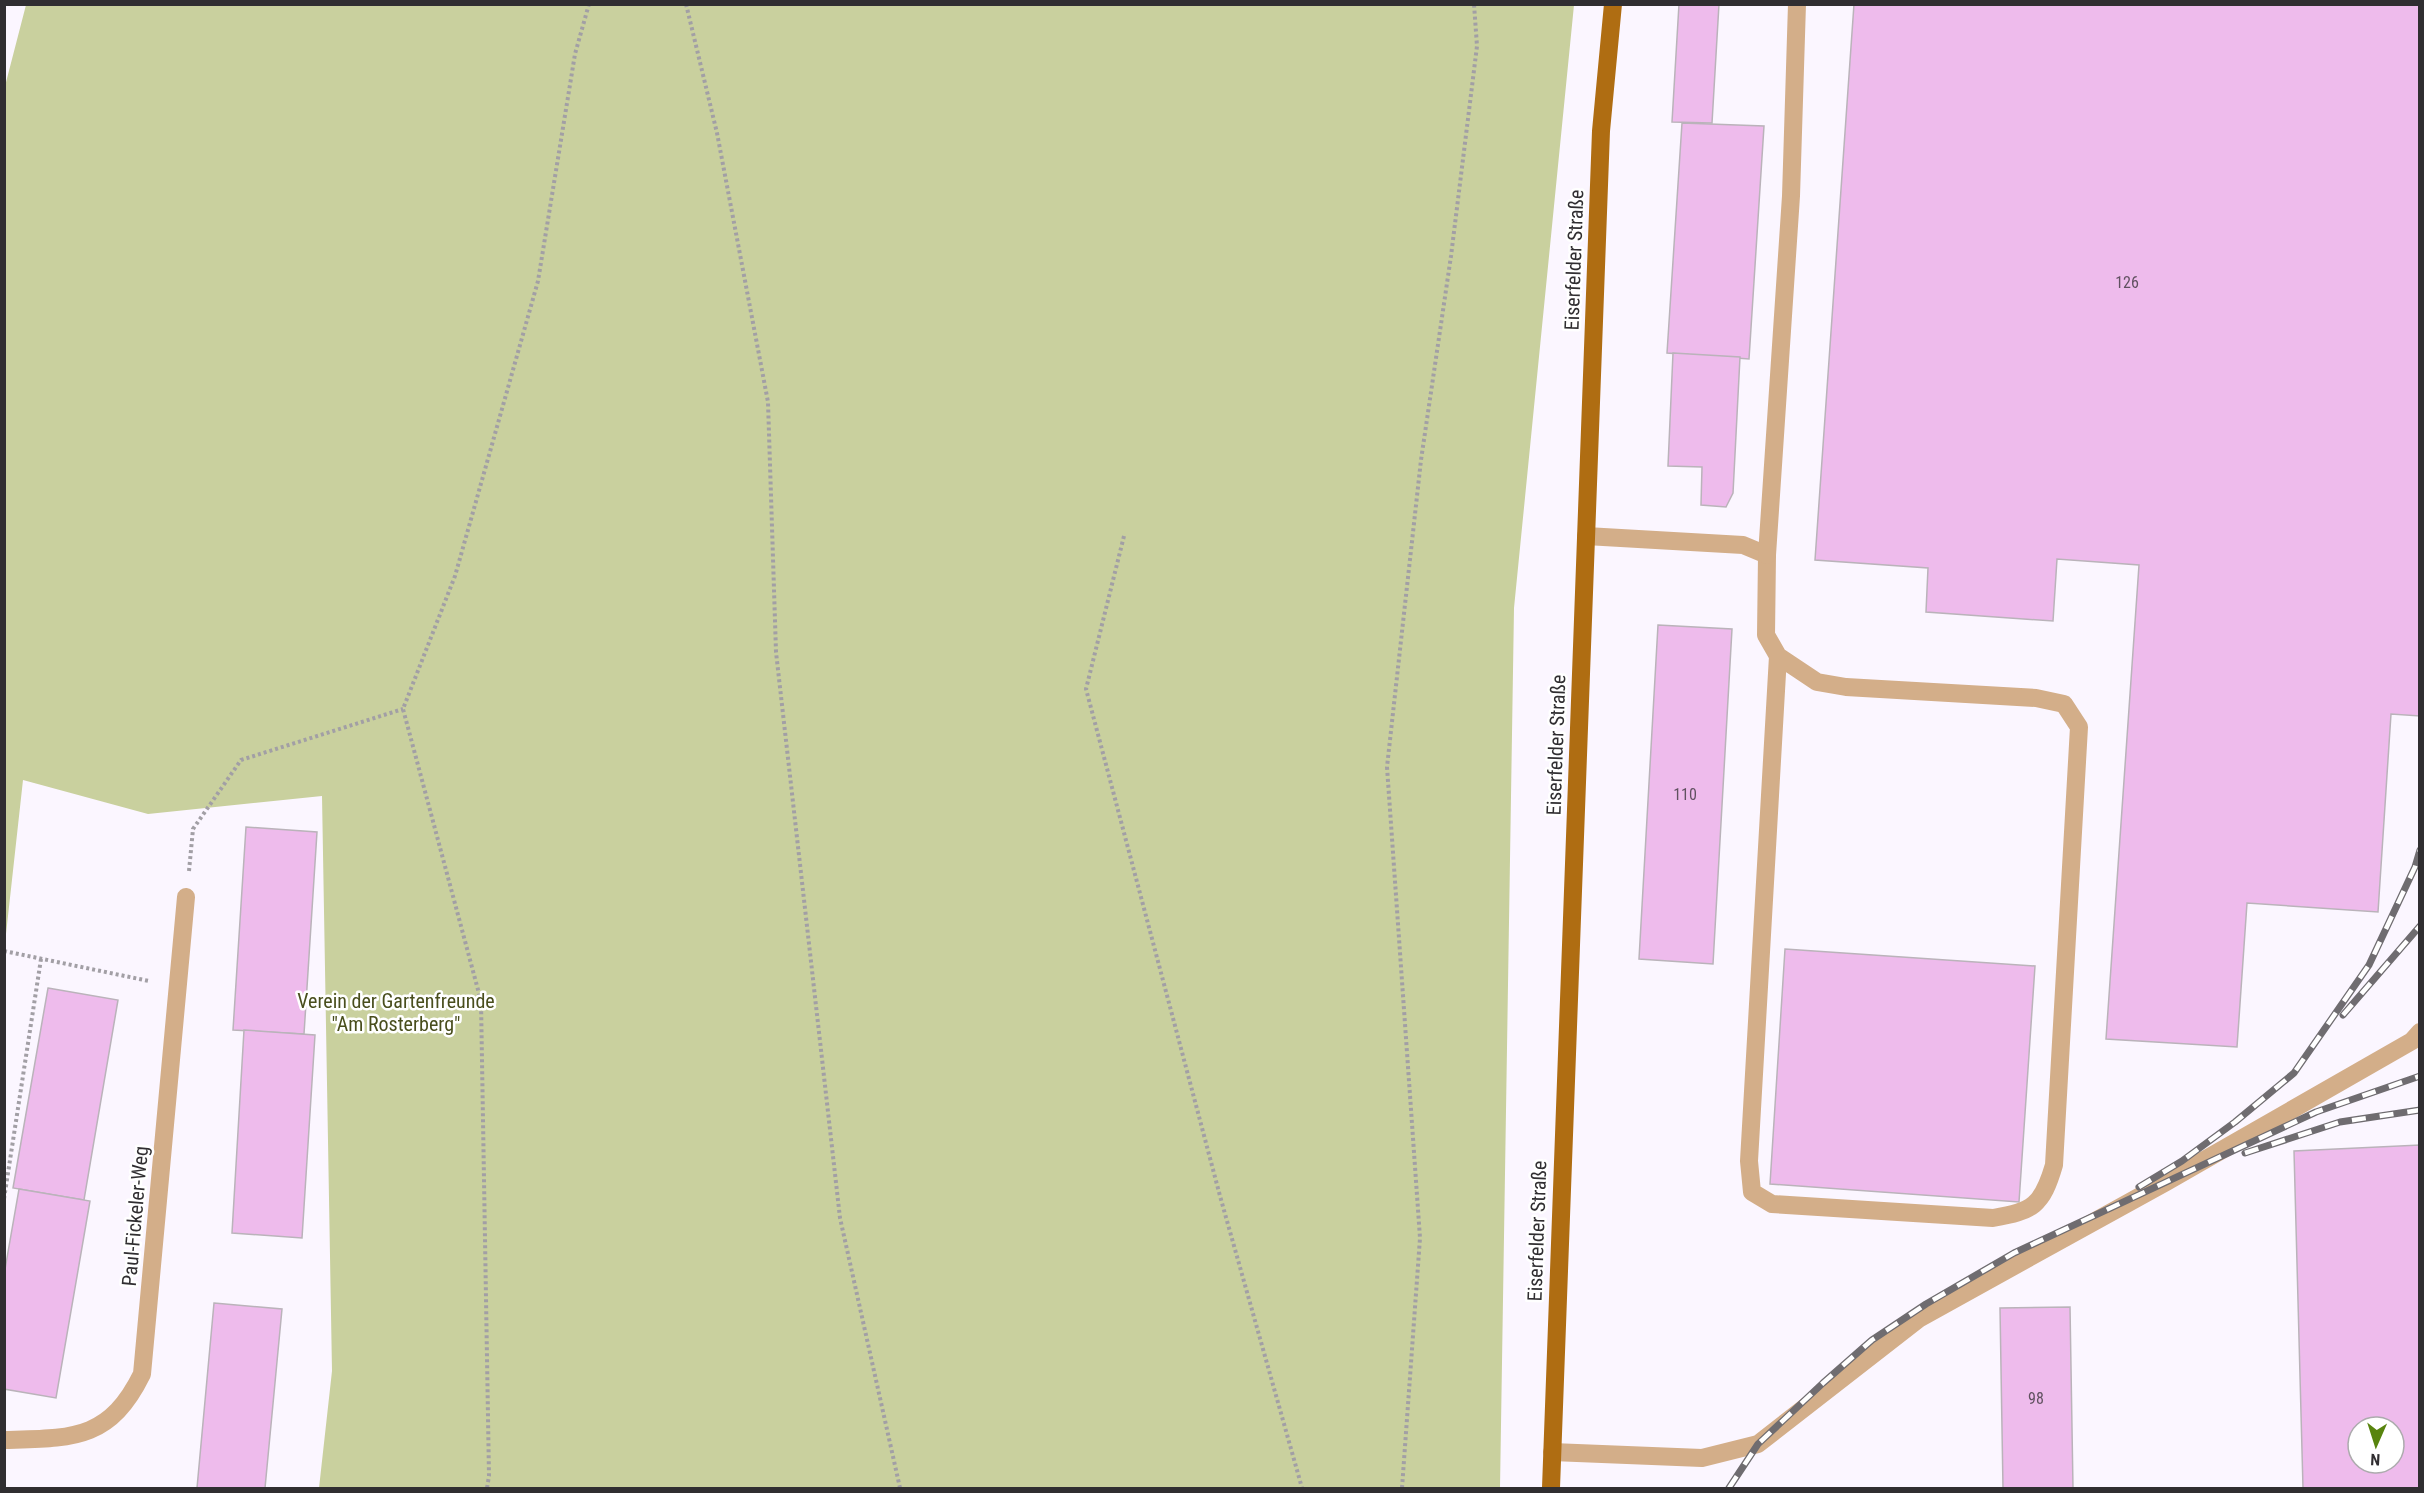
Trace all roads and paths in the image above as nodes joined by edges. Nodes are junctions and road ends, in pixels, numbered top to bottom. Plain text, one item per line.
1 (589, 4) edge
2 (686, 4) edge
3 (1474, 4) edge
4 (1613, 4) edge
5 (1797, 4) edge
6 (1124, 536) dead end
7 (1586, 536) junction
8 (1767, 555) junction
9 (1778, 657) junction
10 (403, 709) junction
11 (186, 897) joint
12 (4, 951) edge
13 (41, 959) junction
14 (179, 988) junction
15 (2420, 1032) edge
16 (4, 1199) edge
17 (4, 1440) edge
18 (1552, 1452) junction
19 (487, 1488) edge
20 (900, 1488) edge
21 (1302, 1488) edge
22 (1402, 1488) edge
23 (1551, 1488) edge

1 - 10 path
2 - 20 path
3 - 22 path
4 - 7 main road, Eiserfelder Straße
5 - 8 street
6 - 21 path
7 - 8 street
7 - 18 main road, Eiserfelder Straße
8 - 9 street
9 - 9 street
10 - 11 path
10 - 19 path
11 - 14 street, Paul-Fickeler-Weg
12 - 13 path
13 - 14 path
13 - 16 path
14 - 17 street, Paul-Fickeler-Weg
15 - 18 street
18 - 23 main road, Eiserfelder Straße

